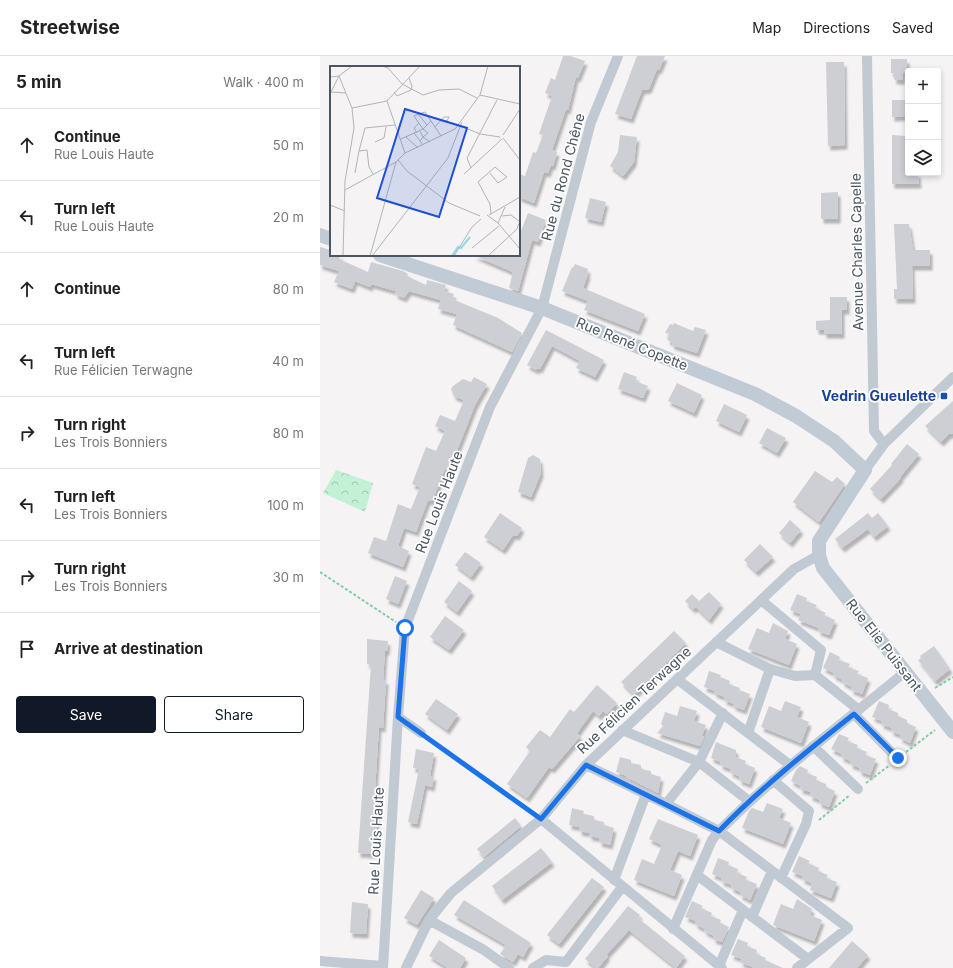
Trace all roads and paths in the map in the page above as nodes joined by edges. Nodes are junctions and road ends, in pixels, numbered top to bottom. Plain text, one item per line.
1 (618, 56) edge
2 (867, 56) edge
3 (320, 235) edge
4 (330, 239) edge
5 (383, 256) edge
6 (542, 308) junction
7 (953, 377) edge
8 (884, 444) junction
9 (865, 470) junction
10 (819, 556) junction
11 (320, 572) edge
12 (761, 600) junction
13 (405, 628) junction
14 (716, 642) junction
15 (770, 669) junction
16 (905, 672) junction
17 (815, 675) junction
18 (953, 677) edge
19 (677, 679) junction
20 (932, 690) dead end
21 (856, 712) junction
22 (722, 713) junction
23 (398, 717) junction
24 (622, 730) junction
25 (748, 732) junction
26 (932, 732) dead end
27 (953, 732) edge
28 (421, 733) joint
29 (813, 746) junction
30 (898, 758) joint
31 (699, 762) junction
32 (586, 765) junction
33 (790, 765) junction
34 (772, 780) junction
35 (858, 789) dead end
36 (646, 794) junction
37 (749, 801) junction
38 (666, 804) junction
39 (541, 819) junction
40 (719, 831) junction
41 (772, 871) junction
42 (696, 875) junction
43 (781, 878) junction
44 (614, 880) junction
45 (622, 887) junction
46 (743, 910) junction
47 (752, 917) junction
48 (429, 920) junction
49 (673, 929) junction
50 (808, 959) junction
51 (320, 961) edge
52 (567, 965) edge
53 (383, 967) edge
54 (720, 967) edge
55 (406, 968) edge
56 (509, 968) edge
57 (533, 968) edge
58 (797, 968) edge

1 - 6 street, Rue du Rond Chêne
2 - 8 street, Avenue Charles Capelle
3 - 4 street
5 - 6 street, Rue René Copette
6 - 9 street, Rue René Copette
6 - 13 street, Rue Louis Haute
7 - 8 street
8 - 9 street
9 - 10 street
10 - 12 street, Rue Félicien Terwagne
10 - 16 street, Rue Elie Puissant
11 - 13 path
12 - 14 street, Rue Félicien Terwagne
12 - 17 street
13 - 23 street, Rue Louis Haute
14 - 15 street
14 - 19 street, Rue Félicien Terwagne
15 - 17 street
15 - 25 street
16 - 21 street
16 - 27 street, Rue Elie Puissant
17 - 21 street
18 - 20 path
19 - 22 street
19 - 24 street, Rue Félicien Terwagne
21 - 29 street
21 - 30 street
22 - 25 street
22 - 31 street
23 - 28 street
23 - 53 street, Rue Louis Haute
24 - 31 street
24 - 32 street, Rue Félicien Terwagne
25 - 33 street
26 - 30 path
28 - 39 path
29 - 33 street
29 - 35 street
31 - 37 street
31 - 38 street
32 - 36 street
32 - 39 street, Rue Félicien Terwagne
33 - 34 street
34 - 37 street
34 - 43 street
36 - 38 street
36 - 44 street
37 - 40 street
38 - 40 street
39 - 44 street
39 - 48 street, Rue Félicien Terwagne
40 - 41 street
40 - 42 street
41 - 43 street
41 - 47 street
42 - 46 street
42 - 49 street
43 - 50 street
44 - 45 street
45 - 49 street
45 - 52 street
46 - 47 street
46 - 54 street
47 - 50 street
48 - 55 street, Rue Félicien Terwagne
48 - 56 street
49 - 54 street
50 - 58 street
51 - 53 street
52 - 57 street

